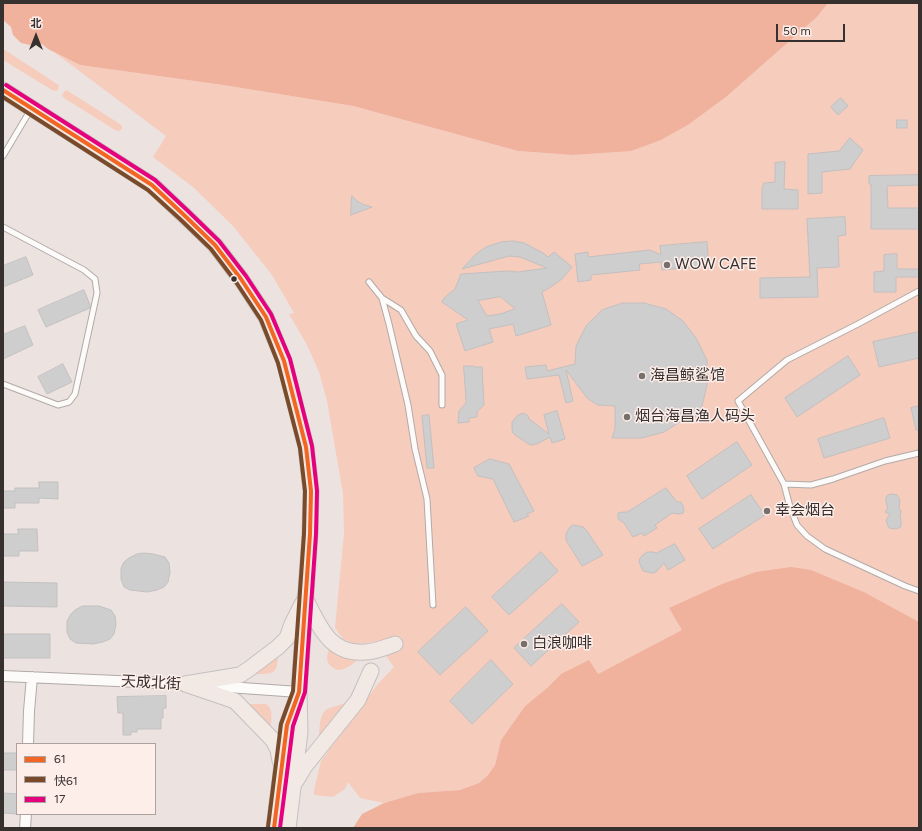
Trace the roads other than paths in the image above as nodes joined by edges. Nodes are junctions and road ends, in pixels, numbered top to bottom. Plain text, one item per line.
1 (3, 90) edge
2 (32, 108) junction
3 (3, 156) edge
4 (3, 227) edge
5 (369, 282) dead end
6 (919, 291) edge
7 (382, 298) junction
8 (3, 384) edge
9 (442, 405) dead end
10 (919, 453) edge
11 (784, 484) junction
12 (919, 591) edge
13 (305, 598) junction
14 (433, 605) dead end
15 (395, 644) dead end
16 (370, 671) dead end
17 (3, 676) edge
18 (32, 677) junction
19 (185, 684) junction
20 (299, 692) junction
21 (28, 743) edge
22 (281, 768) junction
23 (293, 786) junction
24 (26, 815) edge
25 (26, 828) edge
26 (274, 828) edge
27 (288, 828) edge

1 - 2 main road
2 - 3 lane
2 - 13 main road
4 - 8 lane
5 - 7 lane
6 - 11 lane
7 - 9 lane
7 - 14 lane
10 - 11 lane
11 - 12 lane
13 - 15 main road
13 - 19 main road
13 - 20 main road
16 - 23 main road
17 - 18 street, 天成北街
18 - 19 street, 天成北街
18 - 21 street
19 - 20 street, 天成北街
19 - 22 main road
20 - 22 main road
20 - 23 main road
22 - 26 main road
23 - 27 main road
24 - 25 street

